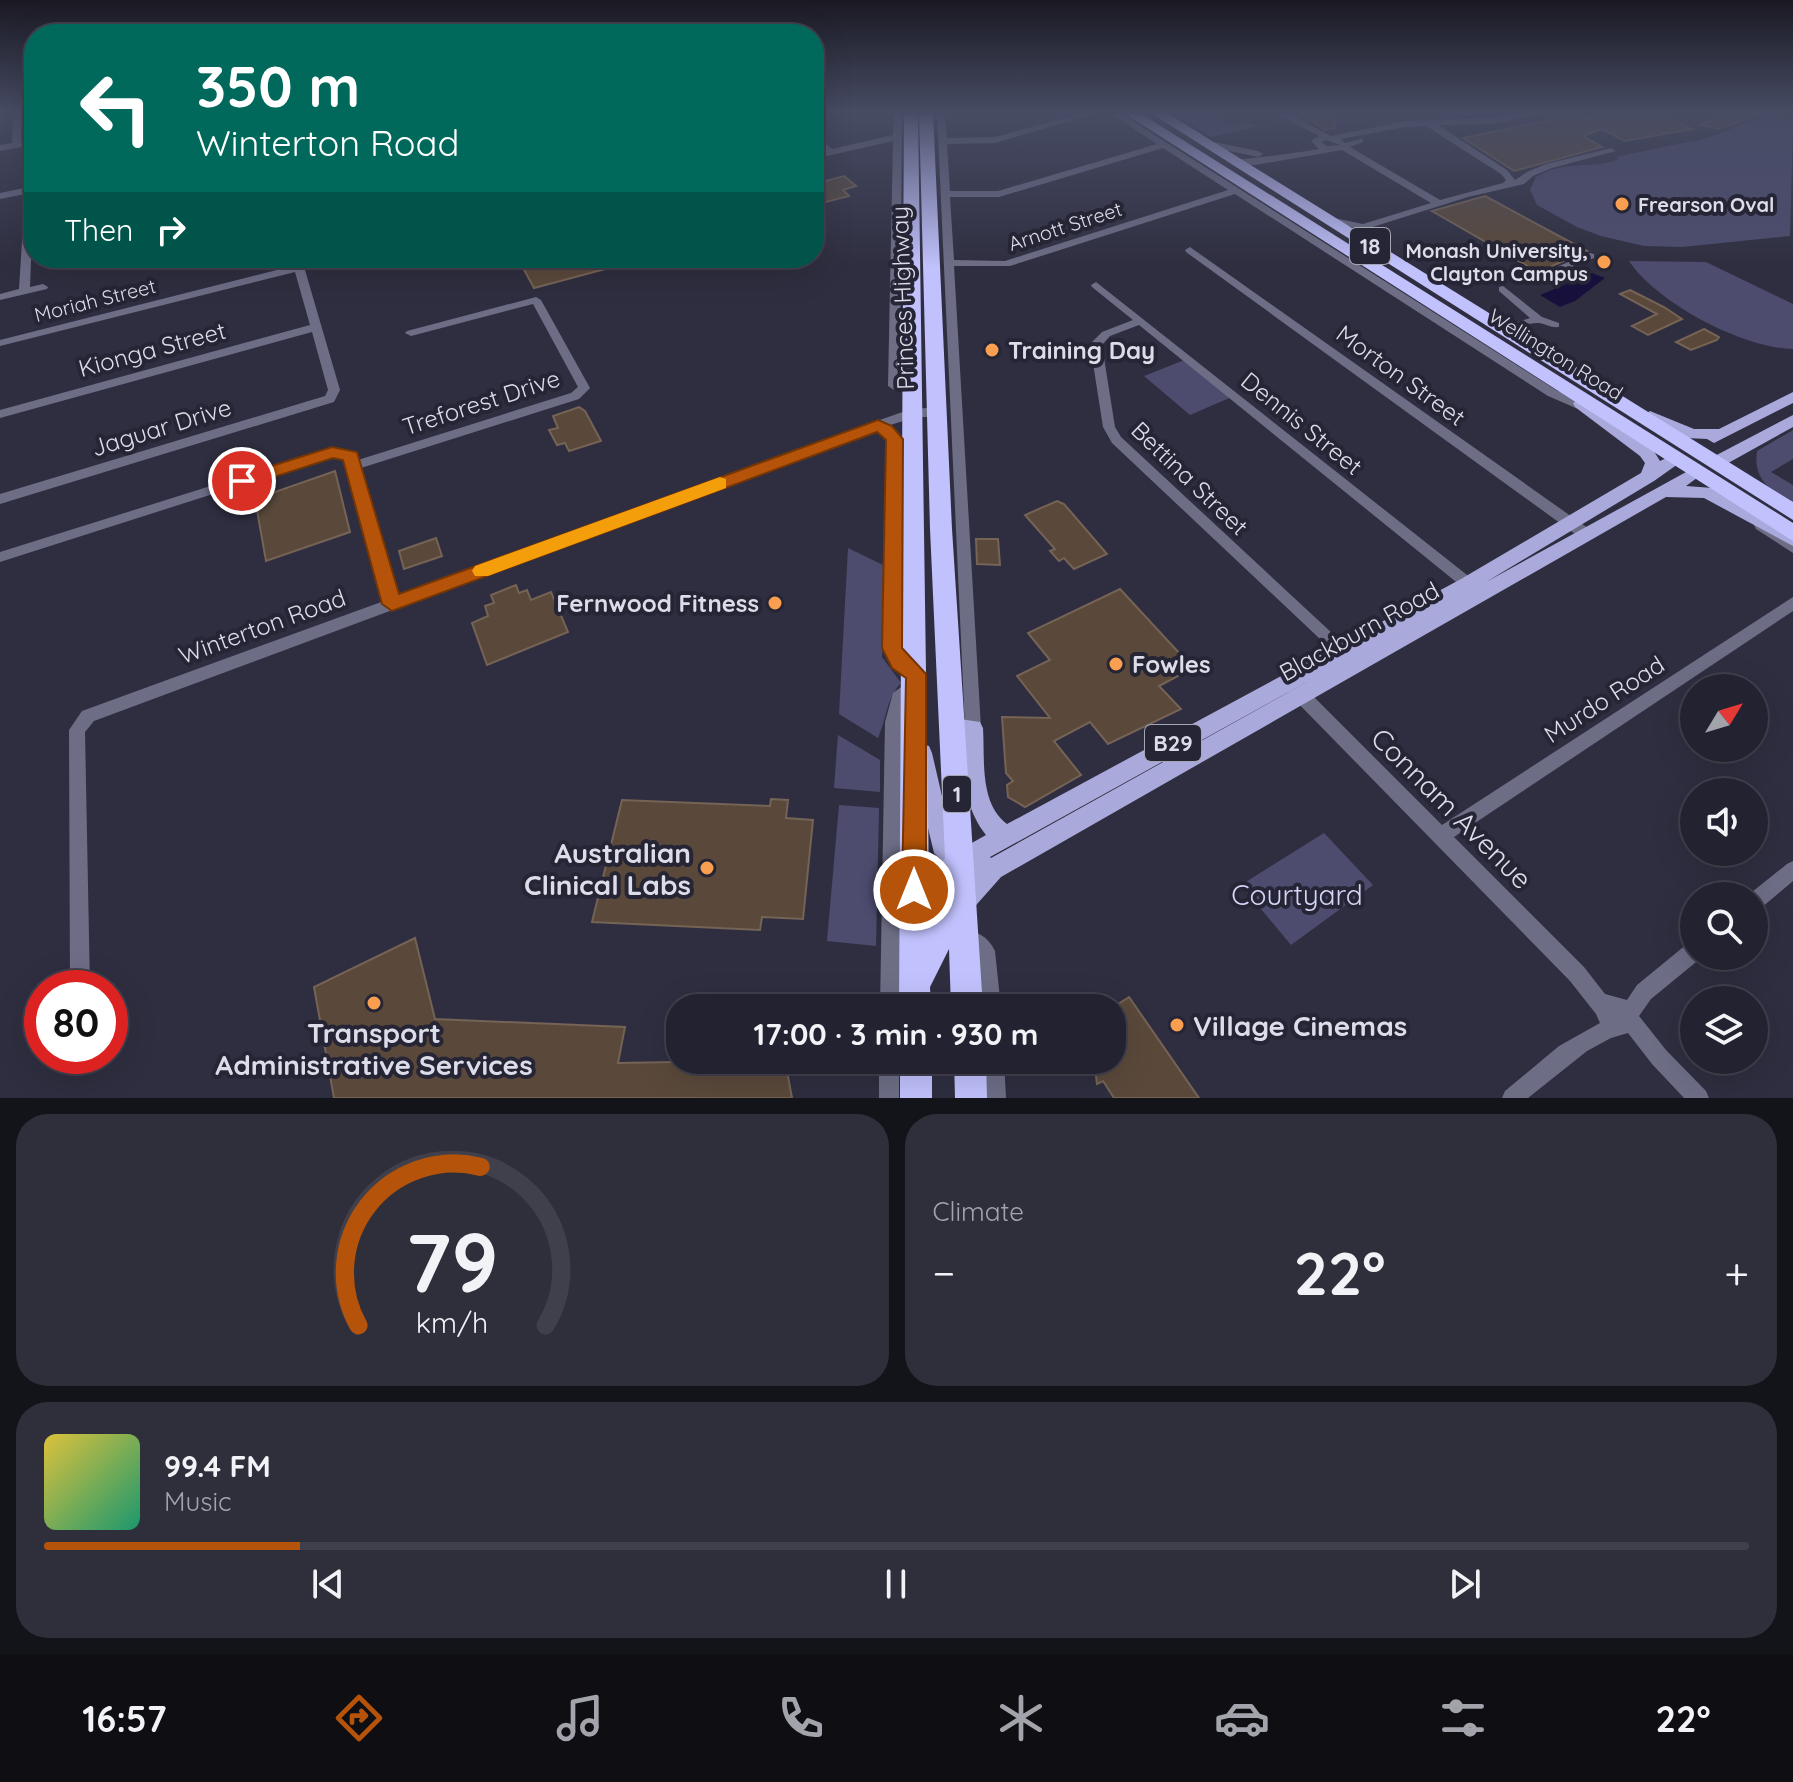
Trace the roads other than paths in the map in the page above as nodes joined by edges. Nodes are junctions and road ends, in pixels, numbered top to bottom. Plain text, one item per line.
1 (904, 164) edge
2 (911, 164) edge
3 (944, 164) edge
4 (1105, 164) edge
5 (1193, 164) edge
6 (1219, 164) edge
7 (1235, 164) edge
8 (1240, 164) edge
9 (1268, 164) edge
10 (1370, 164) edge
11 (1492, 164) edge
12 (1556, 164) edge
13 (1261, 178) junction
14 (1508, 183) junction
15 (24, 191) edge
16 (1235, 191) junction
17 (946, 194) junction
18 (0, 196) edge
19 (1438, 203) junction
20 (1281, 215) junction
21 (1356, 239) junction
22 (1190, 250) dead end
23 (1590, 256) dead end
24 (949, 263) junction
25 (26, 268) edge
26 (288, 268) edge
27 (301, 268) edge
28 (1540, 276) dead end
29 (1096, 285) dead end
30 (43, 287) dead end
31 (923, 287) junction
32 (1503, 289) dead end
33 (24, 291) junction
34 (0, 297) edge
35 (1538, 319) junction
36 (1140, 321) junction
37 (1555, 325) dead end
38 (317, 327) junction
39 (1503, 330) junction
40 (411, 333) dead end
41 (0, 343) edge
42 (895, 352) junction
43 (913, 367) junction
44 (894, 386) dead end
45 (1793, 397) edge
46 (915, 413) junction
47 (938, 413) junction
48 (0, 414) edge
49 (1613, 414) junction
50 (1793, 420) edge
51 (878, 425) junction
52 (1723, 434) junction
53 (1746, 446) junction
54 (1686, 454) junction
55 (353, 466) junction
56 (1706, 468) junction
57 (1648, 477) junction
58 (1725, 490) junction
59 (1659, 494) junction
60 (1766, 495) junction
61 (0, 499) edge
62 (1793, 512) edge
63 (1754, 517) junction
64 (908, 518) junction
65 (1571, 523) junction
66 (952, 530) junction
67 (1587, 535) junction
68 (1793, 536) edge
69 (1793, 548) edge
70 (0, 557) edge
71 (915, 588) junction
72 (1475, 589) junction
73 (1793, 603) edge
74 (392, 604) junction
75 (892, 612) junction
76 (1342, 651) junction
77 (916, 680) junction
78 (1295, 688) junction
79 (963, 727) junction
80 (917, 737) junction
81 (1005, 836) junction
82 (1441, 836) junction
83 (959, 862) junction
84 (993, 869) junction
85 (1793, 870) edge
86 (1768, 891) edge
87 (962, 904) junction
88 (964, 938) junction
89 (934, 949) junction
90 (1680, 962) edge
91 (80, 970) edge
92 (890, 994) edge
93 (915, 994) edge
94 (916, 994) edge
95 (966, 994) edge
96 (990, 994) edge
97 (1616, 1014) junction
98 (889, 1074) edge
99 (916, 1074) edge
100 (970, 1074) edge
101 (995, 1074) edge
102 (889, 1098) edge
103 (916, 1098) edge
104 (971, 1098) edge
105 (996, 1098) edge
106 (1512, 1098) edge
107 (1699, 1098) edge

1 - 31 highway, Princes Highway / 1
2 - 31 highway, Princes Highway / 1
3 - 17 street
4 - 17 street
5 - 16 street
6 - 20 highway, Wellington Road / 18
7 - 21 highway
8 - 13 highway, Wellington Road / 18
9 - 13 street
10 - 19 street
11 - 14 street
12 - 14 street
13 - 21 highway, Wellington Road / 18
14 - 19 street
15 - 18 street
16 - 20 street
16 - 24 street, Arnott Street
17 - 24 street
19 - 21 street
20 - 21 highway, Wellington Road / 18
20 - 49 street
21 - 39 highway, Wellington Road / 18
21 - 49 highway, Wellington Road / 18
22 - 65 street, Morton Street
23 - 28 street
24 - 31 street
25 - 33 street
26 - 41 street, Moriah Street
27 - 38 street
29 - 36 street, Dennis Street
30 - 33 street
31 - 42 street
31 - 43 highway, Princes Highway / 1
31 - 47 highway, Princes Highway / 1
31 - 66 street
32 - 35 street
33 - 34 street
35 - 37 street
35 - 39 street
36 - 72 street, Dennis Street
36 - 76 street, Bettina Street
38 - 48 street, Kionga Street
38 - 61 street, Jaguar Drive
39 - 49 highway, Wellington Road / 18
40 - 55 street, Treforest Drive
42 - 43 street
42 - 44 street
43 - 46 highway, Princes Highway / 1
45 - 52 main road, Blackburn Road / B29
46 - 47 street, Winterton Road
46 - 51 street, Winterton Road
46 - 64 highway, Princes Highway / 1
47 - 66 highway, Princes Highway / 1
49 - 52 main road
49 - 54 highway, Wellington Road / 18
49 - 57 main road
50 - 53 main road, Blackburn Road / B29
51 - 64 street, Princes Highway
51 - 74 street, Winterton Road
52 - 54 main road, Blackburn Road / B29
53 - 56 main road, Blackburn Road / B29
53 - 60 main road
54 - 56 highway, Wellington Road / 18
54 - 57 main road, Blackburn Road / B29
55 - 70 street
55 - 74 street
56 - 58 highway, Wellington Road / 18
56 - 59 main road, Blackburn Road / B29
56 - 60 highway, Wellington Road / 18
57 - 65 main road, Blackburn Road / B29
58 - 63 main road
58 - 68 highway, Wellington Road / 18
59 - 63 main road
59 - 67 main road, Blackburn Road / B29
60 - 62 highway, Wellington Road / 18
63 - 68 main road
63 - 69 street
64 - 66 street
64 - 71 highway, Princes Highway / 1
64 - 75 street, Princes Highway
65 - 67 street, Morton Street
65 - 72 main road, Blackburn Road / B29
66 - 79 highway, Princes Highway / 1
67 - 72 main road, Blackburn Road / B29
71 - 75 street
71 - 77 highway, Princes Highway / 1
72 - 76 main road, Blackburn Road / B29
72 - 78 main road, Blackburn Road / B29
73 - 82 street, Murdo Road
74 - 91 street, Winterton Road
75 - 77 street, Princes Highway
76 - 78 main road, Blackburn Road / B29
77 - 80 highway, Princes Highway / 1
77 - 92 street
78 - 81 main road, Blackburn Road / B29
78 - 82 street, Connam Avenue
78 - 84 main road, Blackburn Road / B29
79 - 81 main road
79 - 83 highway, Princes Highway / 1
80 - 83 main road
80 - 93 highway, Princes Highway / 1
81 - 83 main road, Blackburn Road / B29
82 - 97 street, Connam Avenue
83 - 84 main road
83 - 87 highway, Princes Highway / 1
83 - 89 highway
84 - 87 main road, Blackburn Road / B29
85 - 86 street
87 - 88 highway, Princes Highway / 1
88 - 89 street
88 - 95 highway, Princes Highway / 1
88 - 96 street
89 - 94 highway
90 - 97 street
97 - 106 street
97 - 107 street, Connam Avenue
98 - 102 street
99 - 103 highway
100 - 104 highway
101 - 105 street

